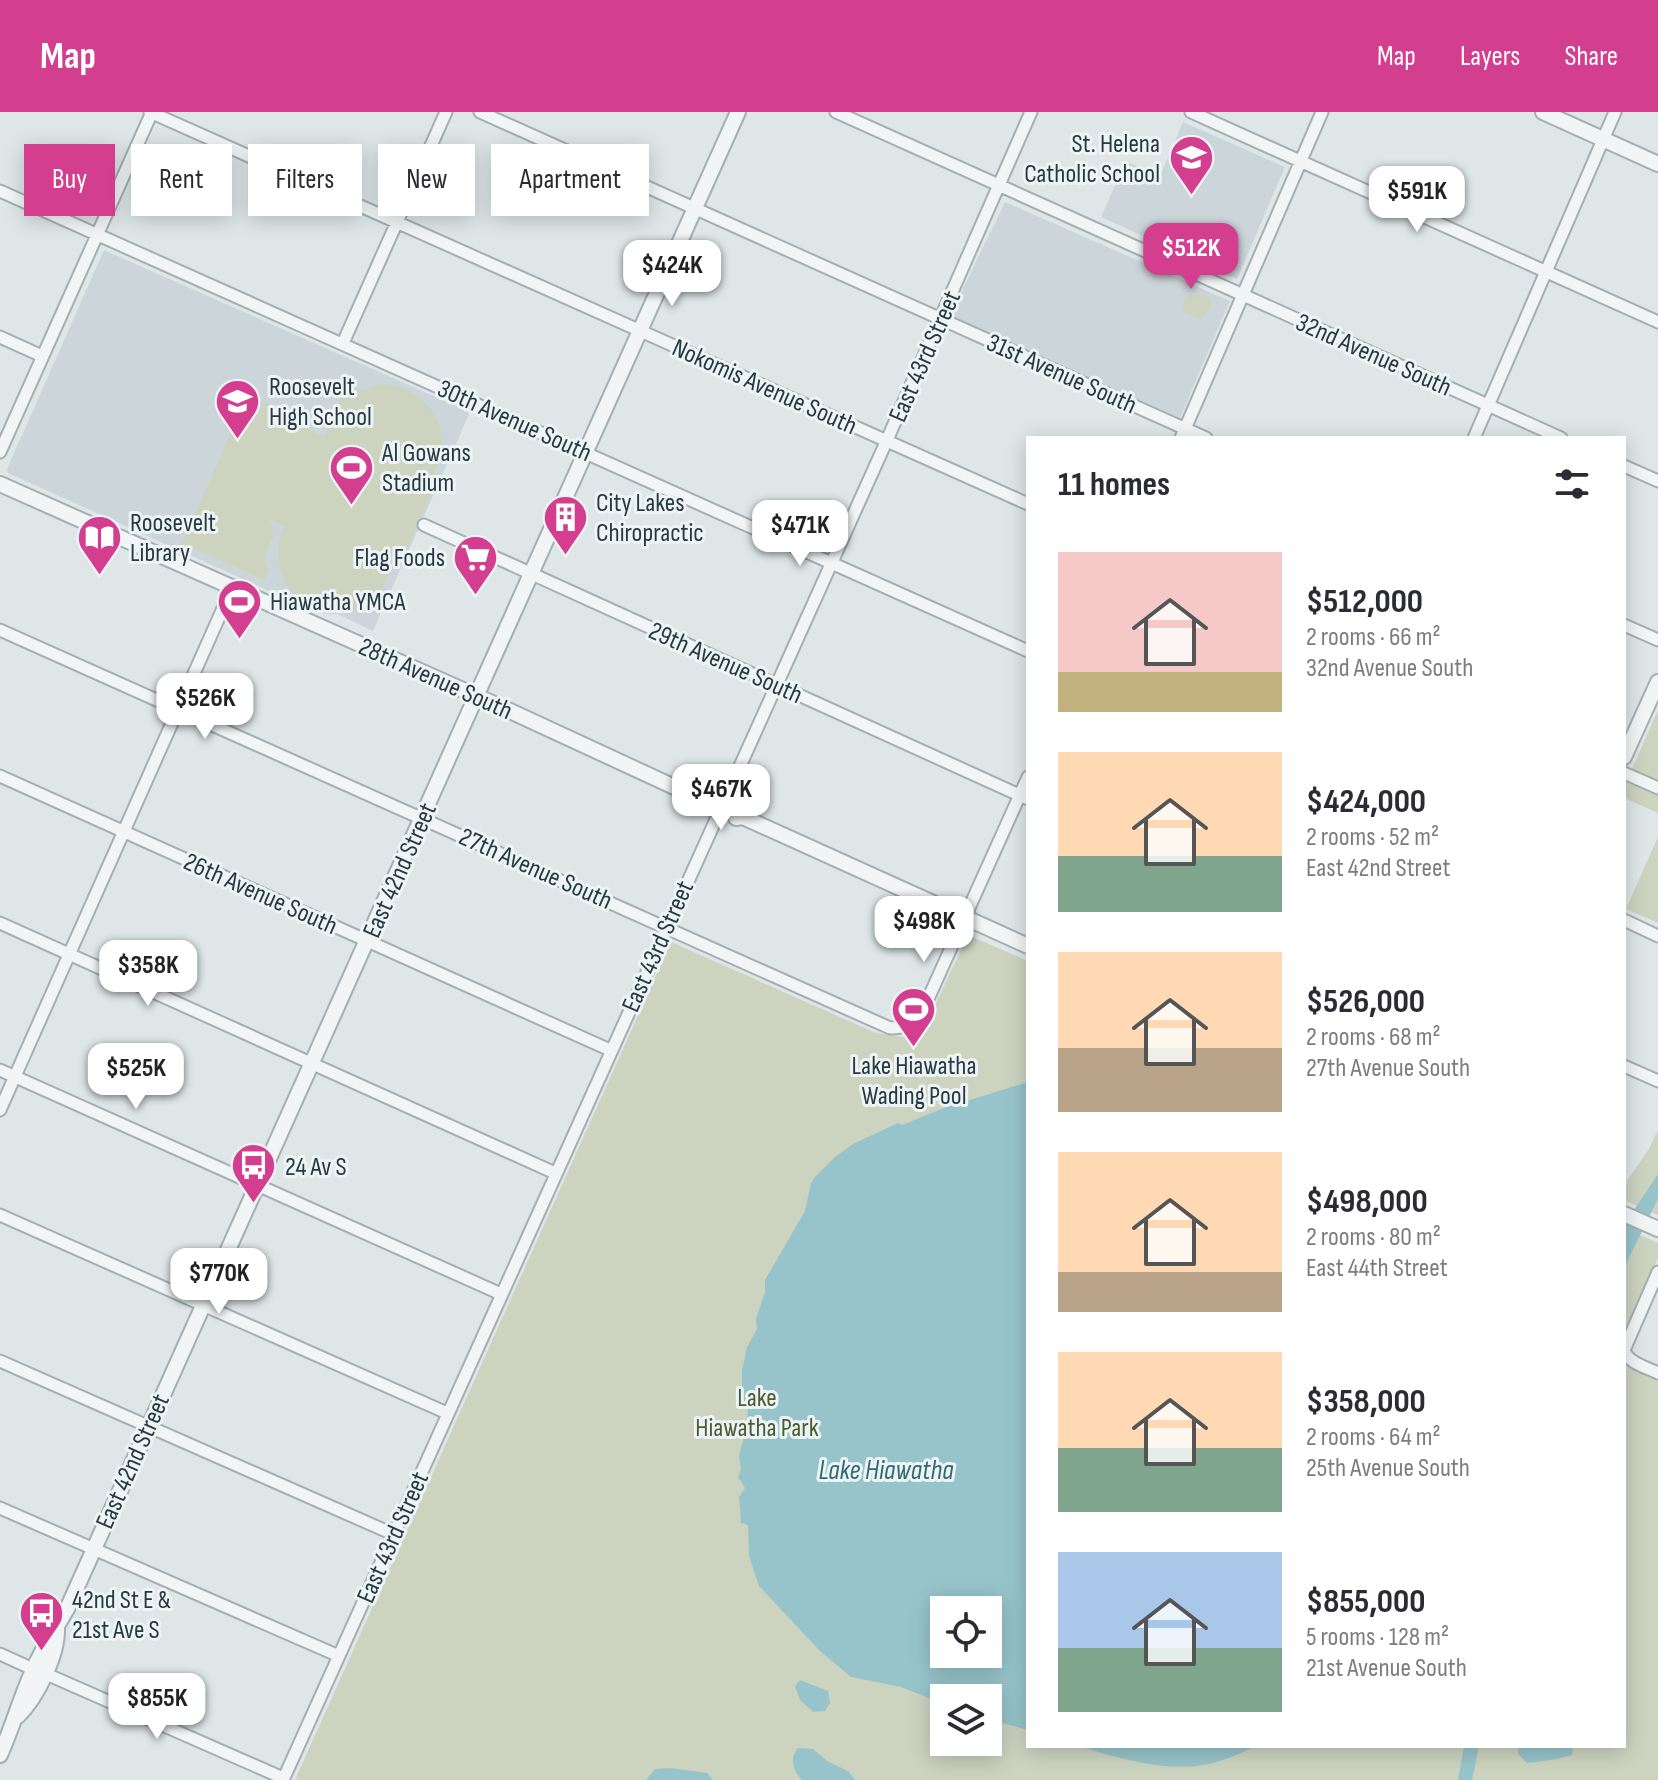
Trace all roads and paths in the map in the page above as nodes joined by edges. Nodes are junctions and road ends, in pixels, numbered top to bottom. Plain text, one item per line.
1 (152, 112) edge
2 (446, 112) edge
3 (480, 112) edge
4 (738, 112) edge
5 (836, 112) edge
6 (1031, 112) edge
7 (1191, 112) edge
8 (1322, 112) edge
9 (1543, 112) edge
10 (1615, 112) edge
11 (1603, 139) junction
12 (1300, 163) junction
13 (1658, 164) edge
14 (999, 185) junction
15 (0, 191) edge
16 (696, 208) junction
17 (397, 222) junction
18 (98, 235) junction
19 (1546, 272) junction
20 (1244, 296) junction
21 (941, 318) junction
22 (1658, 322) edge
23 (641, 330) junction
24 (0, 337) edge
25 (343, 343) junction
26 (42, 356) junction
27 (1488, 405) junction
28 (1183, 433) edge
29 (1475, 436) edge
30 (1557, 436) edge
31 (887, 440) junction
32 (0, 452) edge
33 (586, 452) junction
34 (1626, 467) edge
35 (1658, 481) edge
36 (0, 484) edge
37 (1026, 503) edge
38 (424, 525) dead end
39 (831, 562) junction
40 (531, 574) junction
41 (232, 588) junction
42 (1626, 626) edge
43 (0, 630) edge
44 (1658, 640) edge
45 (1026, 650) edge
46 (1658, 682) edge
47 (775, 685) junction
48 (477, 697) junction
49 (178, 710) junction
50 (1626, 753) edge
51 (1626, 774) edge
52 (0, 776) edge
53 (1658, 788) edge
54 (1024, 797) edge
55 (720, 807) junction
56 (422, 817) junction
57 (124, 832) junction
58 (964, 917) junction
59 (1626, 921) edge
60 (0, 923) edge
61 (666, 926) junction
62 (1658, 936) edge
63 (367, 941) junction
64 (1026, 945) edge
65 (69, 954) junction
66 (610, 1050) junction
67 (311, 1063) junction
68 (1626, 1067) edge
69 (0, 1070) edge
70 (15, 1077) junction
71 (1658, 1081) edge
72 (0, 1110) edge
73 (555, 1173) junction
74 (257, 1185) junction
75 (0, 1215) edge
76 (1626, 1215) edge
77 (1656, 1228) edge
78 (1658, 1272) edge
79 (501, 1294) junction
80 (203, 1306) junction
81 (1626, 1344) edge
82 (1626, 1357) edge
83 (0, 1361) edge
84 (1658, 1373) edge
85 (447, 1413) junction
86 (147, 1426) junction
87 (0, 1508) edge
88 (393, 1534) junction
89 (94, 1548) junction
90 (0, 1654) edge
91 (339, 1656) junction
92 (39, 1671) junction
93 (0, 1755) edge
94 (283, 1779) edge

1 - 17 street, Nokomis Avenue South
1 - 18 street
2 - 17 street
3 - 16 street, 31st Avenue South
4 - 16 street, East 42nd Street
5 - 14 street, 32nd Avenue South
6 - 14 street, East 43rd Street
7 - 12 street
8 - 12 street
9 - 11 street
10 - 11 street
11 - 13 street
11 - 19 street
12 - 19 street
12 - 20 street
14 - 20 street, 32nd Avenue South
14 - 21 street, East 43rd Street
15 - 18 street, 30th Avenue South
16 - 21 street, 31st Avenue South
16 - 23 street, East 42nd Street
17 - 23 street, Nokomis Avenue South
17 - 25 street
18 - 25 street, 30th Avenue South
18 - 26 street
19 - 22 street
19 - 27 street
20 - 27 street, 32nd Avenue South
20 - 28 street
21 - 28 street, 31st Avenue South
21 - 31 street, East 43rd Street
23 - 31 street, Nokomis Avenue South
23 - 33 street, East 42nd Street
24 - 26 street
25 - 33 street, 30th Avenue South
26 - 32 street
27 - 29 street
27 - 30 street, 32nd Avenue South
31 - 37 street, Nokomis Avenue South
31 - 39 street, East 43rd Street
33 - 39 street, 30th Avenue South
33 - 40 street, East 42nd Street
34 - 35 street
36 - 41 street, 28th Avenue South
38 - 40 street, 29th Avenue South
39 - 45 street, 30th Avenue South
39 - 47 street, East 43rd Street
40 - 47 street, 29th Avenue South
40 - 48 street, East 42nd Street
41 - 48 street, 28th Avenue South
41 - 49 street
42 - 44 street
43 - 49 street, 27th Avenue South
46 - 50 street
47 - 54 street, 29th Avenue South
47 - 55 street, East 43rd Street
48 - 55 street, 28th Avenue South
48 - 56 street, East 42nd Street
49 - 56 street, 27th Avenue South
49 - 57 street
51 - 53 street
52 - 57 street, 26th Avenue South
54 - 58 street
55 - 58 street, 28th Avenue South
55 - 61 street, East 43rd Street
56 - 61 street, 27th Avenue South
56 - 63 street, East 42nd Street
57 - 63 street, 26th Avenue South
57 - 65 street
58 - 61 street, 27th Avenue South
58 - 64 street, 28th Avenue South
59 - 62 street
60 - 65 street
61 - 66 street, East 43rd Street
63 - 66 street, 26th Avenue South
63 - 67 street, East 42nd Street
65 - 67 street
65 - 70 street
66 - 73 street, East 43rd Street
67 - 73 street
67 - 74 street, East 42nd Street
68 - 71 street
69 - 70 street
70 - 72 street
70 - 74 street
73 - 79 street, East 43rd Street
74 - 79 street
74 - 80 street, East 42nd Street
75 - 80 street
76 - 77 street
78 - 81 street
79 - 85 street, East 43rd Street
80 - 85 street
80 - 86 street, East 42nd Street
82 - 84 street
83 - 86 street
85 - 88 street, East 43rd Street
86 - 88 street
86 - 89 street, East 42nd Street
87 - 89 street
88 - 91 street, East 43rd Street
89 - 91 street
89 - 92 street, East 42nd Street
90 - 92 street
91 - 94 street, East 43rd Street
92 - 93 street, East 42nd Street
92 - 94 street

